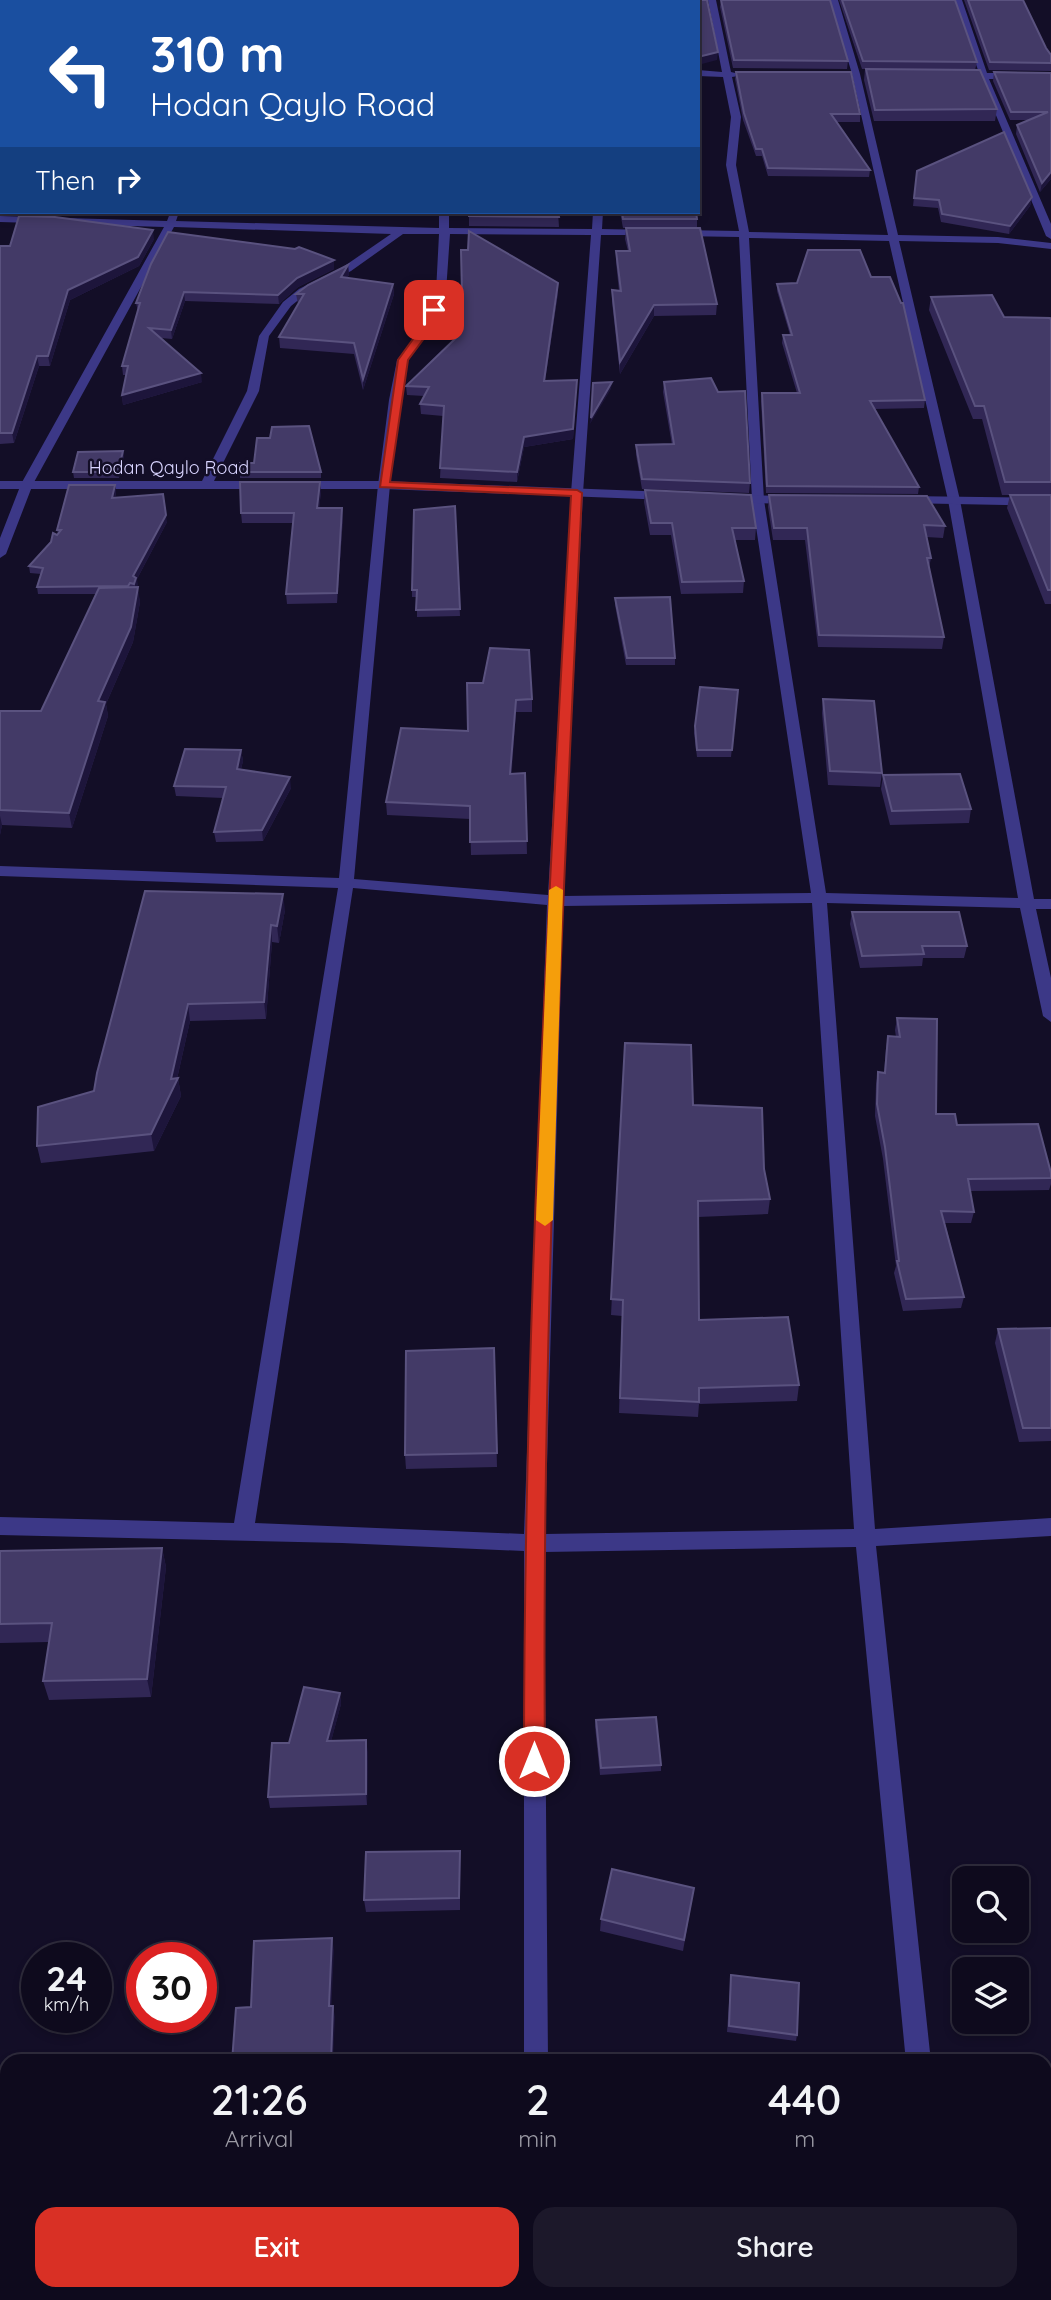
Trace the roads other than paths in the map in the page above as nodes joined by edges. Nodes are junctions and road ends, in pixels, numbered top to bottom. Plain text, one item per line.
1 (712, 0) edge
2 (834, 0) edge
3 (958, 0) edge
4 (700, 73) edge
5 (844, 74) edge
6 (856, 74) junction
7 (869, 74) edge
8 (729, 75) junction
9 (751, 75) edge
10 (947, 76) edge
11 (984, 76) junction
12 (1051, 76) edge
13 (444, 214) edge
14 (597, 214) edge
15 (19, 215) edge
16 (172, 218) edge
17 (0, 219) edge
18 (401, 231) junction
19 (445, 231) junction
20 (596, 232) junction
21 (654, 232) edge
22 (667, 232) edge
23 (744, 234) junction
24 (1051, 236) edge
25 (895, 237) junction
26 (1051, 246) edge
27 (27, 484) junction
28 (0, 485) edge
29 (206, 485) junction
30 (274, 485) edge
31 (288, 485) edge
32 (384, 485) junction
33 (577, 493) junction
34 (688, 497) edge
35 (716, 498) edge
36 (898, 499) edge
37 (954, 499) junction
38 (758, 500) junction
39 (800, 500) edge
40 (1051, 502) edge
41 (0, 554) edge
42 (0, 871) edge
43 (346, 883) junction
44 (819, 898) junction
45 (555, 901) junction
46 (1027, 903) junction
47 (1051, 904) edge
48 (1051, 1016) edge
49 (0, 1526) edge
50 (1051, 1527) edge
51 (243, 1533) junction
52 (865, 1538) junction
53 (534, 1543) junction
54 (536, 2054) edge
55 (918, 2054) edge

1 - 8 street
2 - 6 street
3 - 11 street
4 - 8 street
5 - 6 street
6 - 7 street
6 - 25 street
8 - 9 street
8 - 23 street
10 - 11 street
11 - 12 street
11 - 24 street
13 - 19 street
14 - 20 street
15 - 16 street
15 - 17 street
16 - 18 street
16 - 27 street
18 - 19 street
18 - 29 street
19 - 20 street
19 - 32 street
20 - 21 street
20 - 33 street
22 - 23 street
23 - 25 street
23 - 38 street
25 - 26 street
25 - 37 street
27 - 28 street, Hodan Qaylo Road
27 - 29 street, Hodan Qaylo Road
27 - 41 street
29 - 30 street, Hodan Qaylo Road
31 - 32 street
32 - 33 street
32 - 43 street
33 - 34 street
33 - 45 street
35 - 38 street
36 - 37 street
37 - 40 street
37 - 46 street
38 - 39 street
38 - 44 street
42 - 43 street
43 - 45 street
43 - 51 street
44 - 45 street
44 - 46 street
44 - 52 street
45 - 53 street
46 - 47 street
46 - 48 street
49 - 51 street
50 - 52 street
51 - 53 street
52 - 53 street
52 - 55 street
53 - 54 street

